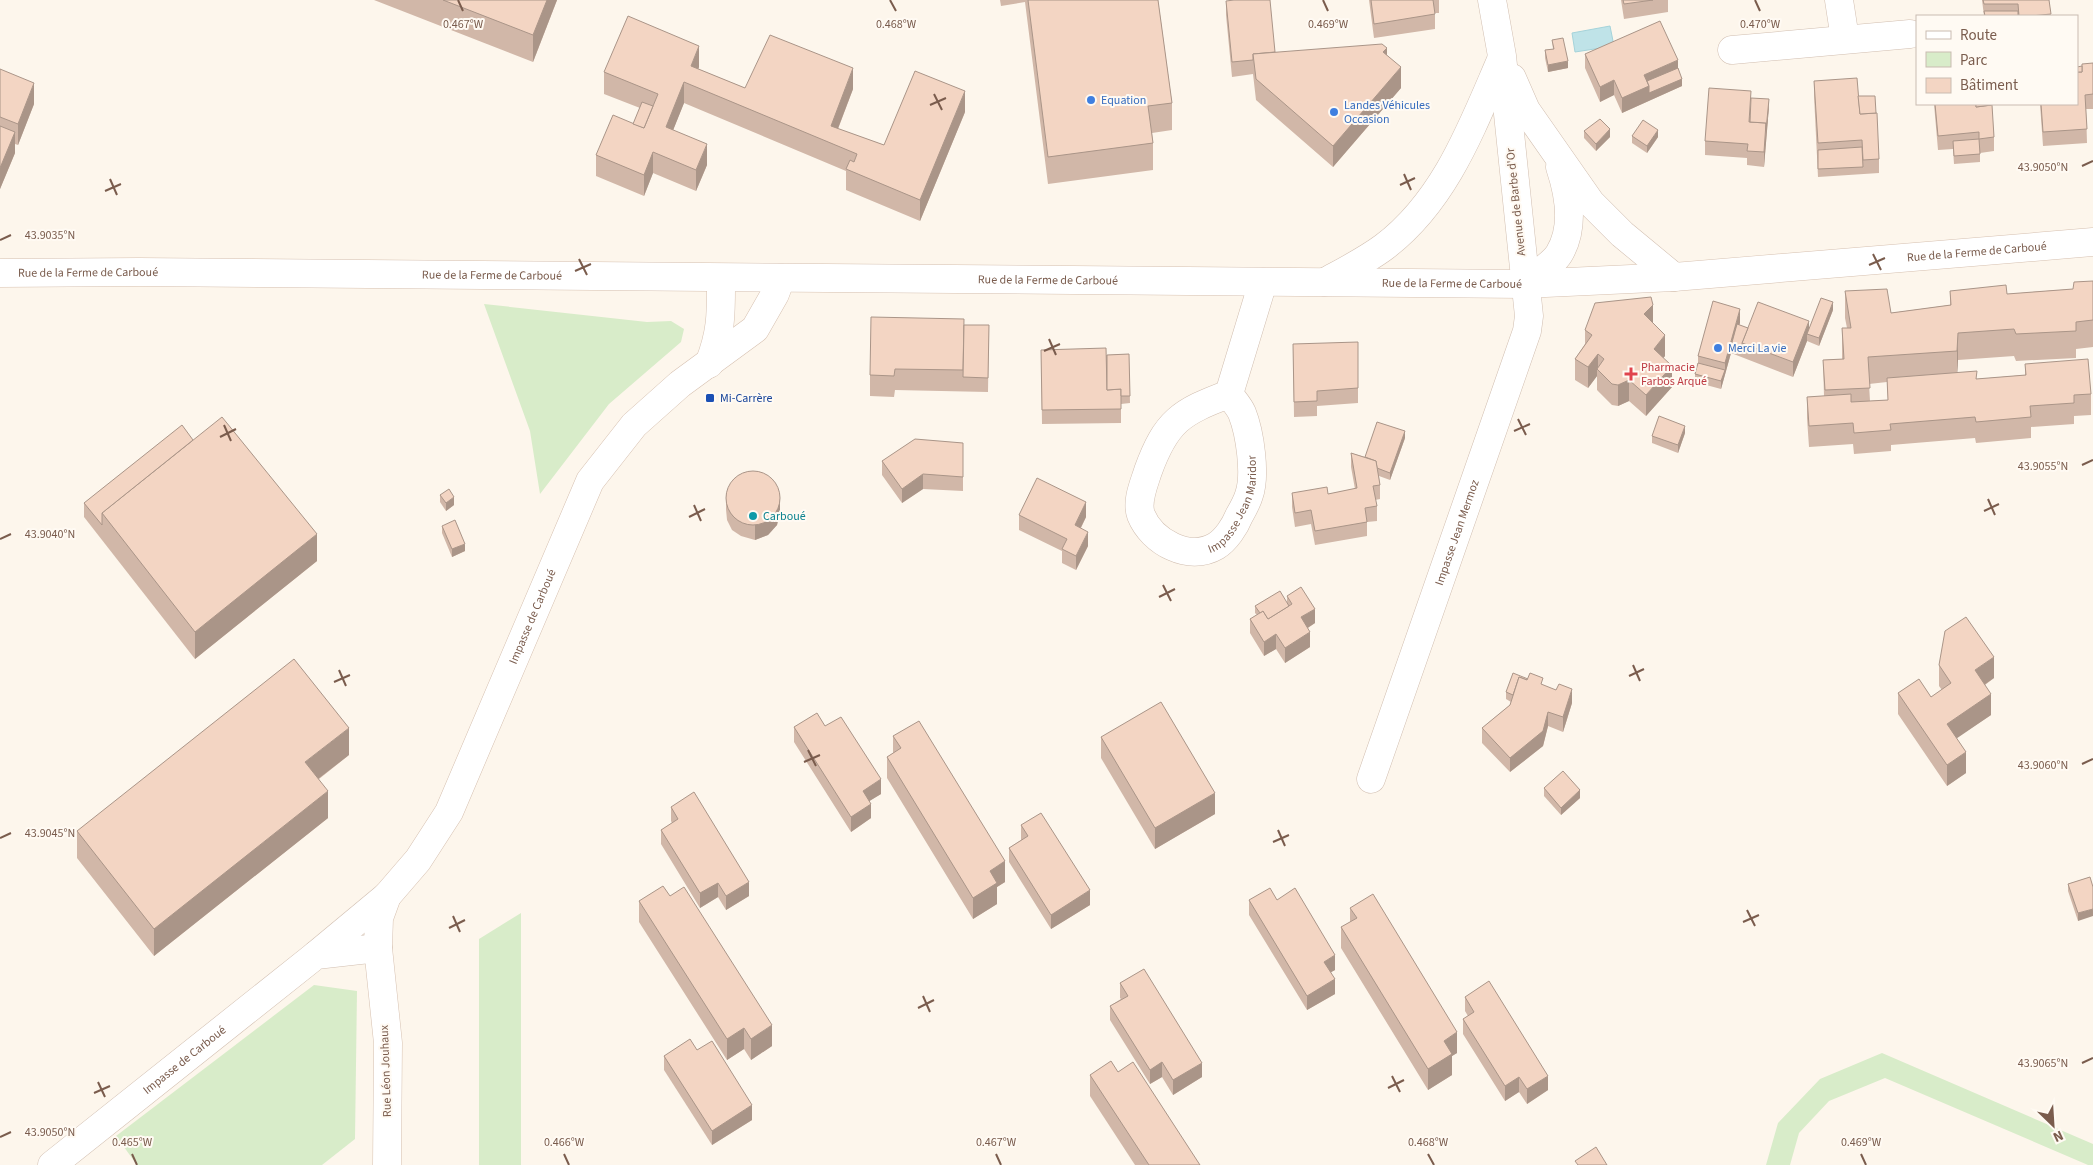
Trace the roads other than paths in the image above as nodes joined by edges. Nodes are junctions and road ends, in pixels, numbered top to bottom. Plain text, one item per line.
1 (1492, 0) edge
2 (1840, 0) edge
3 (1910, 34) dead end
4 (1845, 39) junction
5 (1732, 50) dead end
6 (1502, 56) junction
7 (1554, 152) junction
8 (2093, 242) edge
9 (0, 273) edge
10 (1674, 277) junction
11 (721, 278) junction
12 (782, 278) junction
13 (1264, 282) junction
14 (1325, 282) junction
15 (1524, 284) junction
16 (708, 364) junction
17 (1229, 394) junction
18 (1371, 779) dead end
19 (388, 896) junction
20 (378, 948) junction
21 (316, 955) junction
22 (52, 1165) edge
23 (387, 1165) edge

1 - 6 street, Avenue de Barbe d'Or
2 - 4 street
3 - 4 street
4 - 5 street
6 - 7 street, Avenue de Barbe d'Or
6 - 14 street
6 - 15 street, Avenue de Barbe d'Or
7 - 10 street, Avenue de Barbe d'Or
7 - 15 street, Avenue de Barbe d'Or
8 - 10 street, Rue de la Ferme de Carboué
9 - 11 street, Rue de la Ferme de Carboué
10 - 15 street, Rue de la Ferme de Carboué
11 - 12 street, Rue de la Ferme de Carboué
11 - 16 street
12 - 13 street, Rue de la Ferme de Carboué
12 - 16 street, Impasse de Carboué
13 - 14 street, Rue de la Ferme de Carboué
13 - 17 street
14 - 15 street, Rue de la Ferme de Carboué
15 - 18 street, Impasse Jean Mermoz
16 - 19 street, Impasse de Carboué
17 - 17 street, Impasse Jean Maridor
19 - 20 street, Impasse de Carboué
19 - 21 street, Impasse de Carboué
20 - 21 street
20 - 23 street, Rue Léon Jouhaux
21 - 22 street, Impasse de Carboué

